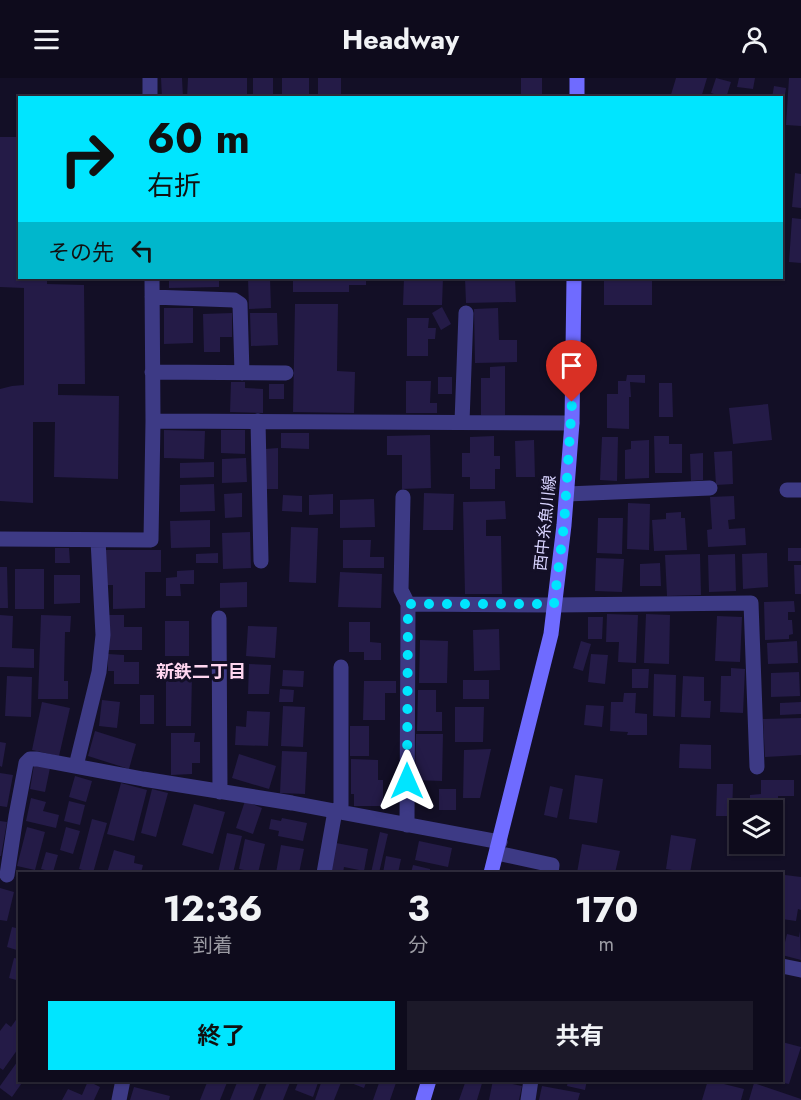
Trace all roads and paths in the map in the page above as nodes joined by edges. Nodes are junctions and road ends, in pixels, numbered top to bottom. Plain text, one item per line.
1 (150, 78) edge
2 (577, 78) edge
3 (150, 96) edge
4 (577, 96) edge
5 (152, 279) edge
6 (574, 279) edge
7 (152, 297) junction
8 (466, 313) dead end
9 (152, 372) junction
10 (242, 373) junction
11 (286, 373) dead end
12 (153, 421) junction
13 (258, 421) junction
14 (462, 422) junction
15 (572, 423) junction
16 (710, 488) dead end
17 (567, 494) junction
18 (403, 497) dead end
19 (0, 539) edge
20 (98, 540) junction
21 (261, 561) dead end
22 (408, 604) junction
23 (554, 604) junction
24 (219, 618) dead end
25 (341, 667) dead end
26 (76, 766) junction
27 (757, 767) dead end
28 (220, 792) junction
29 (338, 811) junction
30 (0, 813) edge
31 (16, 816) junction
32 (407, 825) junction
33 (498, 848) junction
34 (324, 872) edge
35 (491, 872) edge
36 (551, 872) edge
37 (9, 875) edge
38 (783, 966) edge
39 (801, 970) edge
40 (123, 1082) edge
41 (428, 1082) edge
42 (531, 1082) edge
43 (119, 1100) edge
44 (423, 1100) edge
45 (528, 1100) edge

1 - 3 street
2 - 4 main road
5 - 7 street
6 - 15 main road, 西中糸魚川線
7 - 9 street
7 - 10 street
8 - 14 street
9 - 10 street
9 - 12 street
10 - 11 street
12 - 13 street
12 - 20 street
13 - 14 street
13 - 21 street
14 - 15 street
15 - 17 main road, 西中糸魚川線
16 - 17 street
17 - 23 main road, 西中糸魚川線
18 - 22 street
19 - 20 street
20 - 26 street
22 - 23 street
22 - 32 street
23 - 27 street
23 - 33 main road, 西中糸魚川線
24 - 28 street
25 - 29 street
26 - 28 street
26 - 31 street
28 - 29 street
29 - 32 street
29 - 34 street
30 - 31 street
31 - 37 street
32 - 33 street
33 - 35 main road, 西中糸魚川線
33 - 36 street
38 - 39 street
40 - 43 street
41 - 44 main road
42 - 45 street

